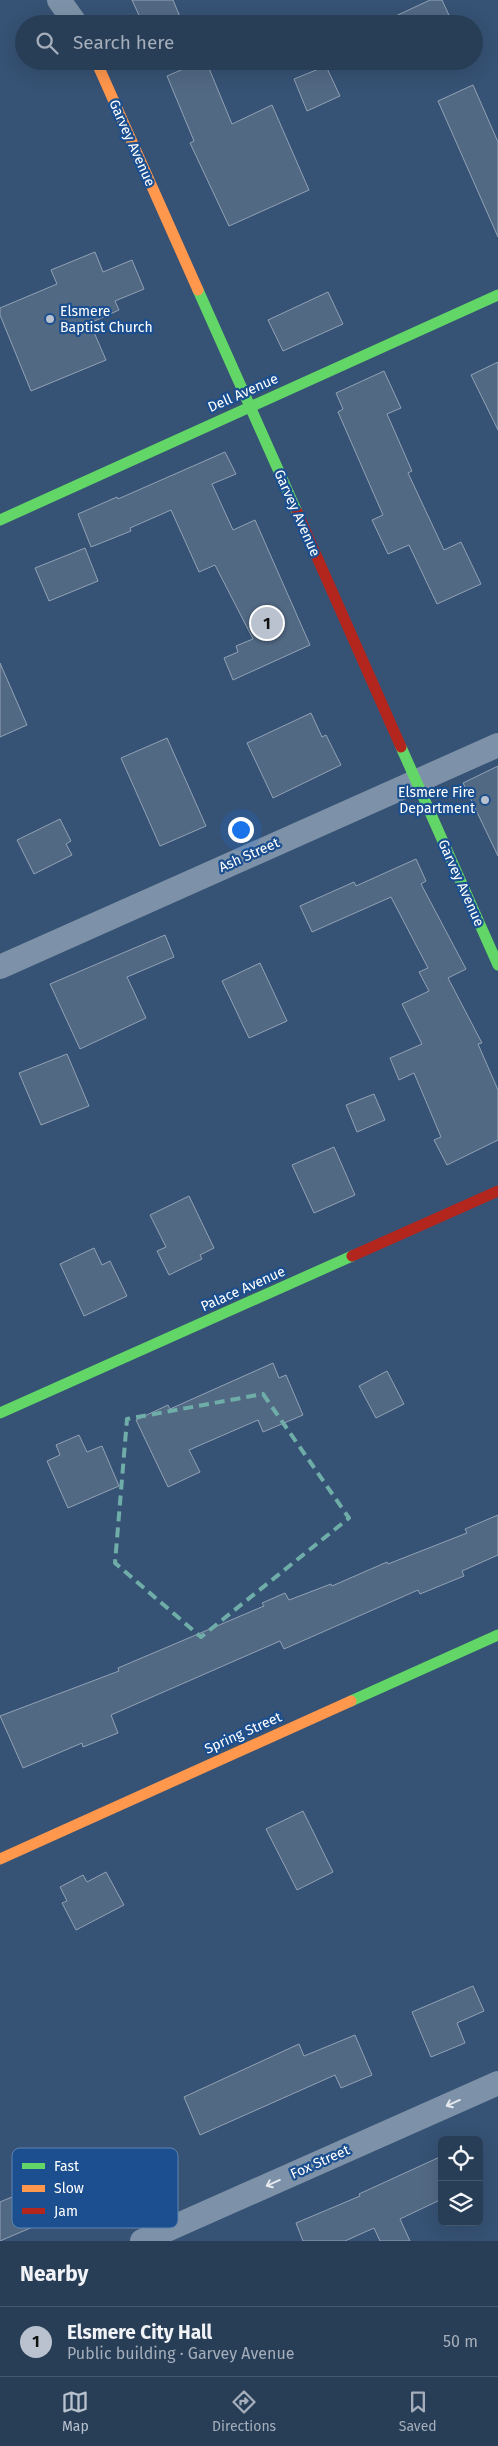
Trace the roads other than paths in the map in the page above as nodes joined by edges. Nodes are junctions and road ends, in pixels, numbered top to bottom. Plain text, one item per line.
1 (59, 0) edge
2 (70, 15) edge
3 (100, 70) edge
4 (498, 295) edge
5 (249, 406) junction
6 (0, 520) edge
7 (498, 745) edge
8 (415, 781) junction
9 (498, 965) edge
10 (0, 967) edge
11 (498, 1191) edge
12 (0, 1413) edge
13 (498, 1635) edge
14 (0, 1859) edge
15 (498, 2083) edge
16 (178, 2225) edge
17 (171, 2228) edge
18 (142, 2241) edge

1 - 2 street
3 - 5 street, Garvey Avenue
4 - 5 street, Dell Avenue
5 - 6 street, Dell Avenue
5 - 8 street, Garvey Avenue
7 - 8 street, Ash Street
8 - 9 street, Garvey Avenue
8 - 10 street, Ash Street
11 - 12 street, Palace Avenue
13 - 14 street, Spring Street
15 -> 16 street, Fox Street
17 -> 18 street, Fox Street

